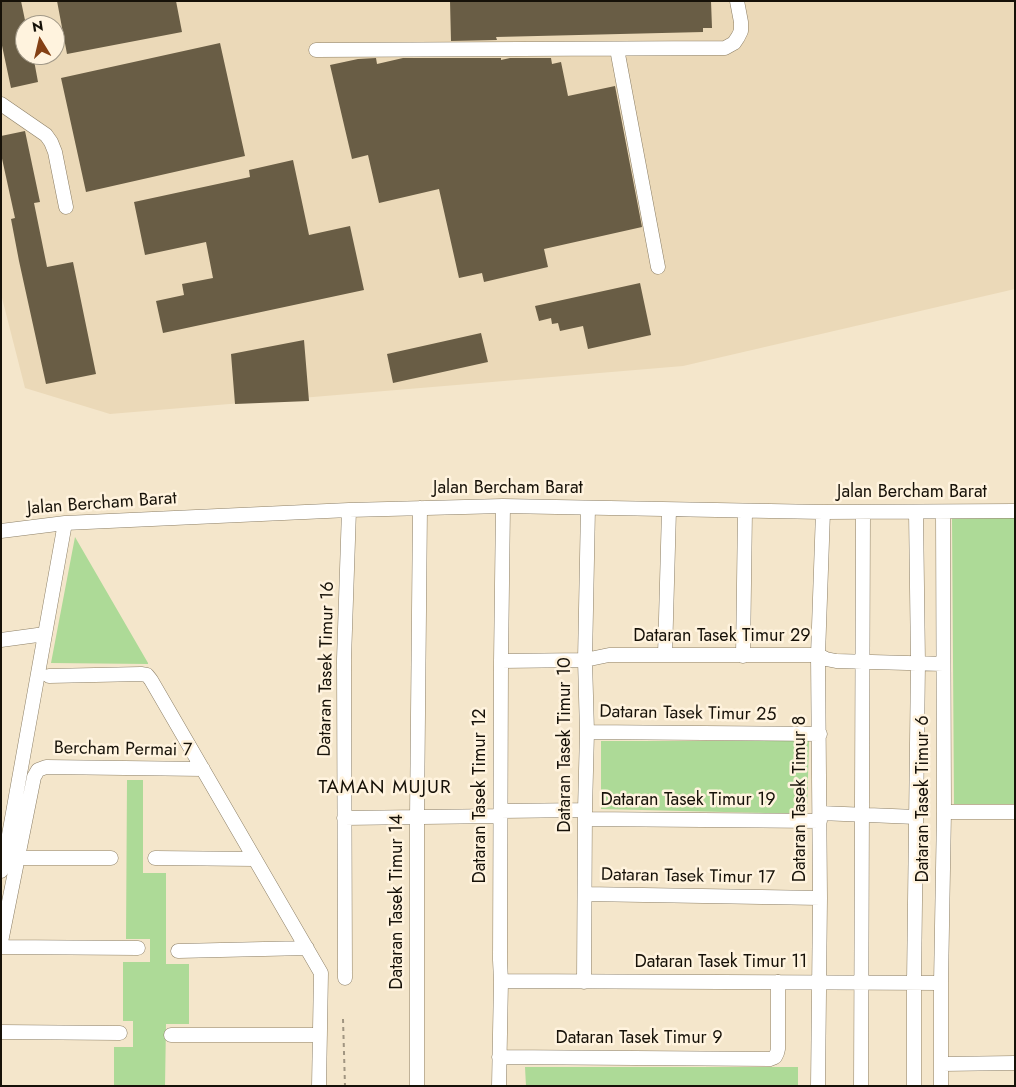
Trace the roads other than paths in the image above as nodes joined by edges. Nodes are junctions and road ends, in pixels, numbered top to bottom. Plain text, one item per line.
1 (737, 1) edge
2 (617, 48) junction
3 (316, 50) dead end
4 (1, 104) edge
5 (66, 207) dead end
6 (658, 267) dead end
7 (503, 506) junction
8 (420, 508) junction
9 (588, 508) junction
10 (350, 510) junction
11 (669, 510) junction
12 (745, 510) junction
13 (1015, 511) edge
14 (823, 512) junction
15 (863, 512) junction
16 (916, 512) junction
17 (943, 512) junction
18 (65, 522) junction
19 (1, 531) edge
20 (45, 634) junction
21 (1, 640) edge
22 (665, 655) junction
23 (818, 655) junction
24 (743, 656) junction
25 (501, 660) junction
26 (585, 660) junction
27 (862, 662) junction
28 (918, 663) junction
29 (943, 664) junction
30 (49, 676) dead end
31 (587, 732) junction
32 (820, 734) junction
33 (203, 769) junction
34 (944, 812) junction
35 (1015, 812) edge
36 (500, 814) junction
37 (585, 815) junction
38 (862, 815) junction
39 (417, 816) junction
40 (820, 817) junction
41 (916, 817) junction
42 (344, 818) junction
43 (4, 845) edge
44 (18, 858) junction
45 (111, 858) dead end
46 (155, 858) dead end
47 (255, 859) junction
48 (1, 871) edge
49 (585, 894) junction
50 (820, 898) junction
51 (1, 942) edge
52 (1, 947) edge
53 (138, 948) dead end
54 (307, 948) junction
55 (178, 951) dead end
56 (345, 978) dead end
57 (500, 981) junction
58 (584, 982) junction
59 (778, 982) junction
60 (820, 982) junction
61 (861, 982) junction
62 (914, 982) junction
63 (941, 983) junction
64 (1, 1032) edge
65 (120, 1033) dead end
66 (320, 1035) junction
67 (171, 1036) dead end
68 (499, 1057) junction
69 (1015, 1063) edge
70 (942, 1064) junction
71 (319, 1086) edge
72 (417, 1086) edge
73 (499, 1086) edge
74 (818, 1086) edge
75 (861, 1086) edge
76 (914, 1086) edge
77 (941, 1086) edge

1 - 2 street
2 - 3 street
2 - 6 street
4 - 5 street
7 - 8 street, Jalan Bercham Barat
7 - 9 street, Jalan Bercham Barat
7 - 25 street, Dataran Tasek Timur 12
8 - 10 street, Jalan Bercham Barat
8 - 39 street, Dataran Tasek Timur 14
9 - 11 street, Jalan Bercham Barat
9 - 26 street, Dataran Tasek Timur 10
10 - 18 street, Jalan Bercham Barat
10 - 42 street, Dataran Tasek Timur 16
11 - 12 street, Jalan Bercham Barat
11 - 22 street
12 - 14 street, Jalan Bercham Barat
12 - 24 street
13 - 17 street, Jalan Bercham Barat
14 - 15 street, Jalan Bercham Barat
14 - 23 street, Dataran Tasek Timur 8
15 - 16 street, Jalan Bercham Barat
15 - 27 street
16 - 17 street, Jalan Bercham Barat
16 - 28 street, Dataran Tasek Timur 6
17 - 29 street, Dataran Tasek Timur 6
18 - 19 street, Jalan Bercham Barat
18 - 20 street
20 - 21 street
20 - 43 street
22 - 24 street, Dataran Tasek Timur 29
22 - 26 street, Dataran Tasek Timur 29
23 - 24 street, Dataran Tasek Timur 29
23 - 27 street, Dataran Tasek Timur 29
23 - 32 street, Dataran Tasek Timur 8
25 - 26 street, Dataran Tasek Timur 29
25 - 36 street, Dataran Tasek Timur 12
26 - 31 street, Dataran Tasek Timur 10
27 - 28 street, Dataran Tasek Timur 29
27 - 38 street
28 - 29 street, Dataran Tasek Timur 29
28 - 41 street, Dataran Tasek Timur 6
29 - 34 street, Dataran Tasek Timur 6
30 - 33 street
31 - 32 street, Dataran Tasek Timur 25
31 - 37 street, Dataran Tasek Timur 10
32 - 40 street, Dataran Tasek Timur 8
33 - 44 street, Bercham Permai 7
33 - 47 street
34 - 35 street
34 - 63 street, Dataran Tasek Timur 6
36 - 37 street, Dataran Tasek Timur 19
36 - 39 street, Dataran Tasek Timur 19
36 - 57 street, Dataran Tasek Timur 12
37 - 40 street, Dataran Tasek Timur 19
37 - 49 street, Dataran Tasek Timur 10
38 - 40 street, Dataran Tasek Timur 19
38 - 41 street, Dataran Tasek Timur 19
38 - 61 street
39 - 42 street, Dataran Tasek Timur 19
39 - 72 street, Dataran Tasek Timur 14
40 - 50 street, Dataran Tasek Timur 8
41 - 62 street, Dataran Tasek Timur 6
42 - 56 street, Dataran Tasek Timur 16
43 - 48 street
44 - 45 street
44 - 51 street
46 - 47 street
47 - 54 street
49 - 50 street, Dataran Tasek Timur 17
49 - 58 street, Dataran Tasek Timur 10
50 - 60 street, Dataran Tasek Timur 8
52 - 53 street
54 - 55 street
54 - 66 street
57 - 58 street, Dataran Tasek Timur 11
57 - 68 street, Dataran Tasek Timur 12
58 - 59 street, Dataran Tasek Timur 11
59 - 60 street, Dataran Tasek Timur 11
59 - 68 street, Dataran Tasek Timur 9
60 - 61 street, Dataran Tasek Timur 11
60 - 74 street, Dataran Tasek Timur 8
61 - 62 street, Dataran Tasek Timur 11
61 - 75 street
62 - 63 street, Dataran Tasek Timur 11
62 - 76 street, Dataran Tasek Timur 6
63 - 70 street, Dataran Tasek Timur 6
64 - 65 street
66 - 67 street
66 - 71 street
68 - 73 street, Dataran Tasek Timur 12
69 - 70 street
70 - 77 street, Dataran Tasek Timur 6

